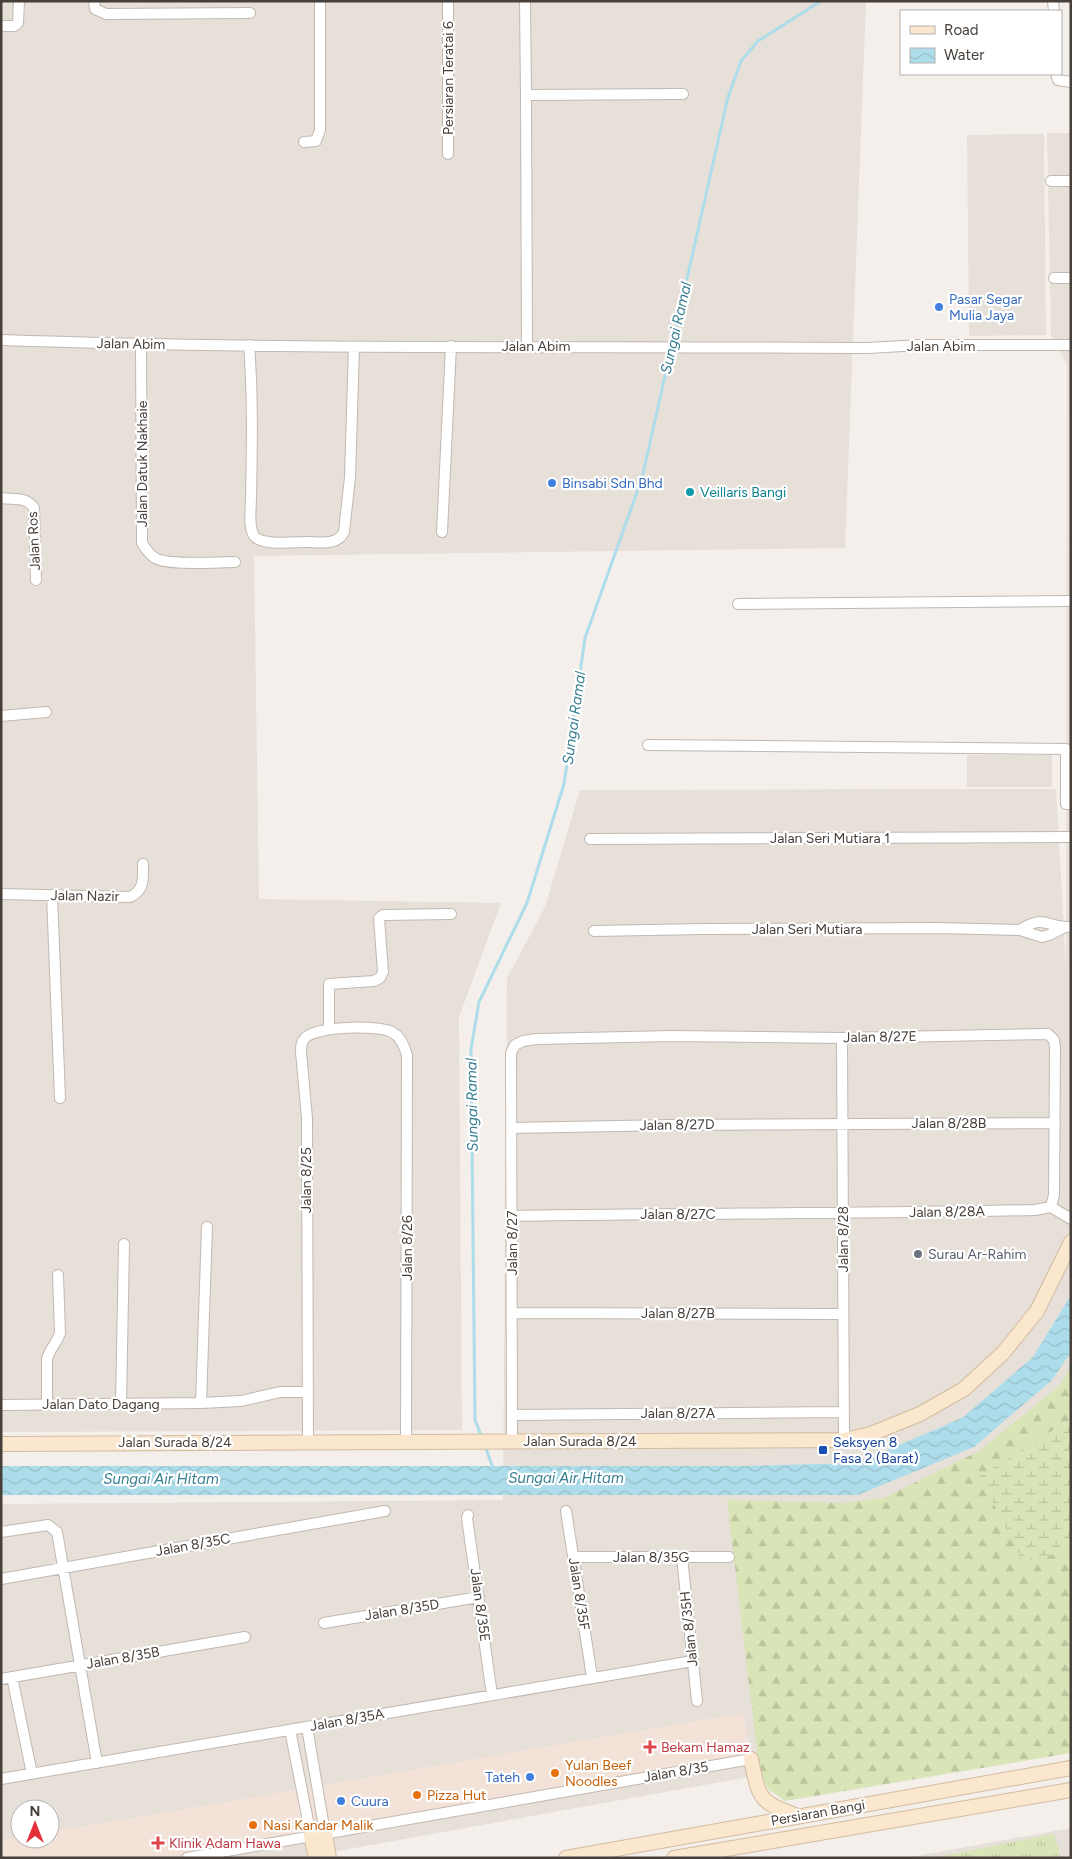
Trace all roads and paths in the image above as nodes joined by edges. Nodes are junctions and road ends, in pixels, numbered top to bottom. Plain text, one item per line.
1 (20, 1) edge
2 (320, 1) edge
3 (448, 1) edge
4 (525, 1) edge
5 (94, 5) edge
6 (250, 13) dead end
7 (1, 26) edge
8 (1056, 75) edge
9 (1071, 82) edge
10 (683, 94) dead end
11 (526, 96) junction
12 (304, 142) dead end
13 (448, 154) dead end
14 (1050, 181) dead end
15 (1071, 181) edge
16 (1054, 278) dead end
17 (1071, 278) edge
18 (1, 340) edge
19 (249, 344) junction
20 (142, 345) junction
21 (451, 346) junction
22 (527, 346) junction
23 (1071, 346) edge
24 (354, 347) junction
25 (1, 498) edge
26 (442, 532) dead end
27 (235, 562) dead end
28 (36, 580) dead end
29 (1071, 601) edge
30 (738, 604) dead end
31 (46, 712) dead end
32 (1, 716) edge
33 (648, 745) dead end
34 (1071, 804) edge
35 (1071, 836) edge
36 (590, 839) dead end
37 (143, 864) dead end
38 (1, 894) edge
39 (52, 896) junction
40 (451, 914) dead end
41 (1068, 927) edge
42 (1020, 930) junction
43 (594, 931) dead end
44 (329, 1029) junction
45 (842, 1038) junction
46 (515, 1045) joint
47 (407, 1055) joint
48 (60, 1098) dead end
49 (1055, 1123) junction
50 (843, 1124) junction
51 (511, 1128) junction
52 (1051, 1207) junction
53 (843, 1214) junction
54 (512, 1216) junction
55 (1071, 1219) edge
56 (207, 1227) dead end
57 (1071, 1242) edge
58 (124, 1244) dead end
59 (58, 1275) dead end
60 (512, 1313) junction
61 (843, 1314) junction
62 (307, 1392) junction
63 (201, 1403) junction
64 (121, 1404) junction
65 (1, 1405) edge
66 (47, 1405) junction
67 (844, 1412) junction
68 (512, 1415) junction
69 (844, 1440) junction
70 (507, 1441) junction
71 (308, 1442) junction
72 (406, 1442) junction
73 (1, 1444) edge
74 (385, 1511) dead end
75 (566, 1511) dead end
76 (468, 1515) dead end
77 (1, 1532) edge
78 (729, 1556) dead end
79 (573, 1557) junction
80 (682, 1557) junction
81 (63, 1568) junction
82 (1, 1579) edge
83 (479, 1597) junction
84 (324, 1623) dead end
85 (245, 1637) dead end
86 (693, 1661) junction
87 (80, 1666) junction
88 (592, 1677) junction
89 (7, 1678) edge
90 (492, 1695) junction
91 (697, 1701) dead end
92 (307, 1727) junction
93 (290, 1730) junction
94 (751, 1759) joint
95 (97, 1763) junction
96 (1071, 1768) edge
97 (32, 1774) junction
98 (1, 1779) edge
99 (1071, 1790) edge
100 (799, 1816) junction
101 (325, 1833) junction
102 (311, 1836) junction
103 (187, 1858) edge
104 (316, 1858) edge
105 (329, 1858) edge
106 (566, 1858) edge
107 (674, 1858) edge

1 - 7 street
2 - 12 street
3 - 13 street, Persiaran Teratai 6
4 - 11 street
5 - 6 street
8 - 9 street
10 - 11 street
11 - 22 street
14 - 15 street
16 - 17 street
18 - 20 street, Jalan Abim
19 - 20 street, Jalan Abim
19 - 24 street, Jalan Abim
19 - 24 street
20 - 27 street, Jalan Datuk Nakhaie
21 - 22 street, Jalan Abim
21 - 24 street, Jalan Abim
21 - 26 street
22 - 23 street, Jalan Abim
25 - 28 street, Jalan Ros
29 - 30 street
31 - 32 street
33 - 34 street
35 - 36 street, Jalan Seri Mutiara 1
37 - 39 street, Jalan Nazir
38 - 39 street, Jalan Nazir
39 - 48 street
40 - 44 street
41 - 42 street, Jalan Seri Mutiara
41 - 42 street, Jalan Seri Mutiara
42 - 43 street, Jalan Seri Mutiara
44 - 47 street, Jalan 8/25
44 - 62 street, Jalan 8/25
45 - 46 street, Jalan 8/27E
45 - 49 street, Jalan 8/27E
45 - 50 street, Jalan 8/28
46 - 51 street, Jalan 8/27
47 - 72 street, Jalan 8/26
49 - 50 street, Jalan 8/28B
49 - 52 street, Jalan 8/27E
50 - 51 street, Jalan 8/27D
50 - 53 street, Jalan 8/28
51 - 54 street, Jalan 8/27
52 - 53 street, Jalan 8/28A
52 - 55 street
53 - 54 street, Jalan 8/27C
53 - 61 street, Jalan 8/28
54 - 60 street, Jalan 8/27
56 - 63 street
57 - 69 street, Jalan Surada 8/24
58 - 64 street
59 - 66 street
60 - 61 street, Jalan 8/27B
60 - 68 street, Jalan 8/27
61 - 67 street, Jalan 8/28
62 - 63 street, Jalan Dato Dagang
62 - 71 street, Jalan 8/25
63 - 64 street, Jalan Dato Dagang
64 - 66 street, Jalan Dato Dagang
65 - 66 street, Jalan Dato Dagang
67 - 68 street, Jalan 8/27A
67 - 69 street, Jalan 8/28
68 - 70 street, Jalan 8/27
69 - 70 street, Jalan Surada 8/24
70 - 72 street, Jalan Surada 8/24
71 - 72 street, Jalan Surada 8/24
71 - 73 street, Jalan Surada 8/24
74 - 81 street, Jalan 8/35C
75 - 79 street, Jalan 8/35F
76 - 83 street, Jalan 8/35E
77 - 81 street
78 - 80 street, Jalan 8/35G
79 - 80 street, Jalan 8/35G
79 - 88 street, Jalan 8/35F
80 - 86 street, Jalan 8/35H
81 - 82 street, Jalan 8/35C
81 - 87 street
83 - 84 street, Jalan 8/35D
83 - 90 street, Jalan 8/35E
85 - 87 street, Jalan 8/35B
86 - 88 street, Jalan 8/35A
86 - 91 street, Jalan 8/35H
87 - 89 street, Jalan 8/35B
87 - 95 street
88 - 90 street, Jalan 8/35A
89 - 97 street
90 - 92 street, Jalan 8/35A
92 - 93 street, Jalan 8/35A
92 - 101 street
93 - 95 street, Jalan 8/35A
93 - 102 street
94 - 100 street
94 - 101 street, Jalan 8/35
95 - 97 street, Jalan 8/35A
96 - 100 street, Persiaran Bangi
97 - 98 street, Jalan 8/35A
99 - 107 street, Persiaran Bangi
100 - 106 street, Persiaran Bangi
101 - 102 street, Jalan 8/35
101 - 105 street
102 - 103 street, Jalan 8/35
102 - 104 street

